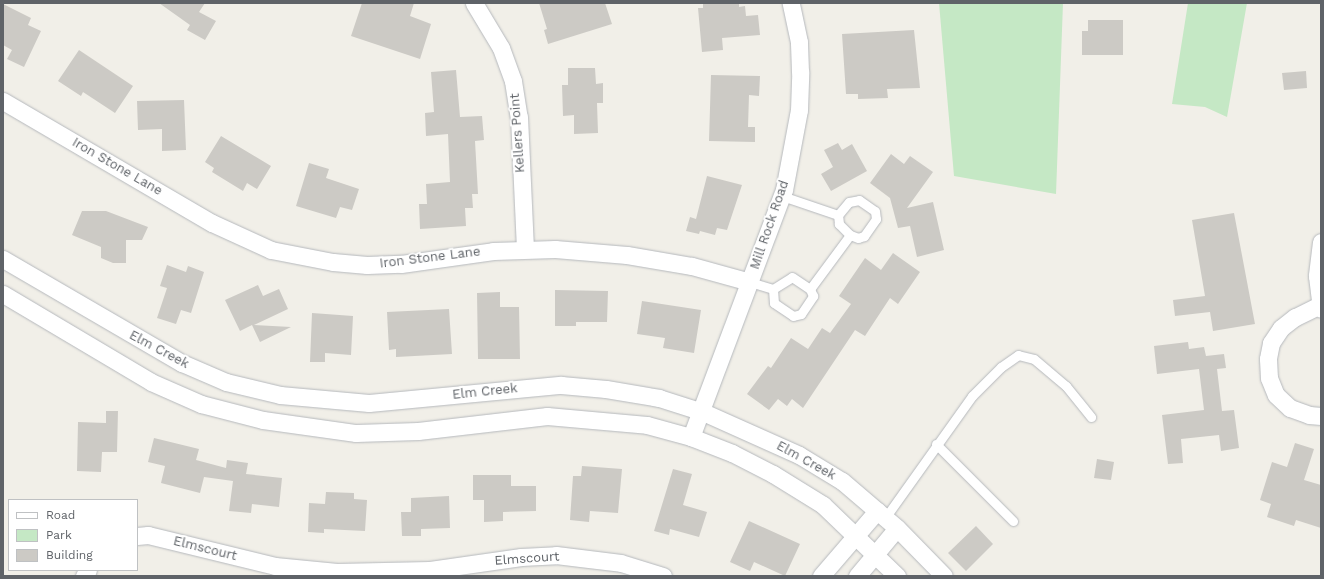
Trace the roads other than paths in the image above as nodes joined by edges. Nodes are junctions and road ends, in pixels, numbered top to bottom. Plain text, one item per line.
1 (474, 3) edge
2 (791, 3) edge
3 (3, 101) edge
4 (782, 196) junction
5 (838, 215) junction
6 (850, 234) junction
7 (1321, 242) edge
8 (526, 249) junction
9 (3, 259) edge
10 (750, 282) junction
11 (773, 289) junction
12 (810, 289) junction
13 (3, 294) edge
14 (1320, 307) edge
15 (703, 412) junction
16 (1321, 416) edge
17 (1091, 417) dead end
18 (692, 437) junction
19 (936, 444) junction
20 (886, 519) junction
21 (1013, 521) dead end
22 (856, 534) junction
23 (138, 536) edge
24 (876, 555) junction
25 (368, 574) edge
26 (389, 574) edge
27 (663, 576) edge
28 (821, 576) edge
29 (856, 576) edge
30 (897, 576) edge
31 (944, 576) edge

1 - 8 street, Kellers Point
2 - 4 street, Mill Rock Road
3 - 8 street, Iron Stone Lane
4 - 5 lane
4 - 10 street, Mill Rock Road
5 - 6 lane
5 - 6 lane
6 - 12 lane
7 - 14 street
8 - 10 street, Iron Stone Lane
9 - 15 street, Elm Creek
10 - 11 lane
10 - 15 street, Mill Rock Road
11 - 12 lane
11 - 12 lane
13 - 18 street, Elm Creek
14 - 16 street
15 - 18 street, Mill Rock Road
15 - 20 street, Elm Creek
17 - 19 lane
18 - 22 street, Elm Creek
19 - 20 lane
19 - 21 lane
20 - 22 street
20 - 24 street
20 - 31 street, Elm Creek
22 - 24 street, Elm Creek
22 - 28 street
23 - 25 street, Elmscourt
24 - 29 street
24 - 30 street, Elm Creek
25 - 26 street, Elmscourt
26 - 27 street, Elmscourt

